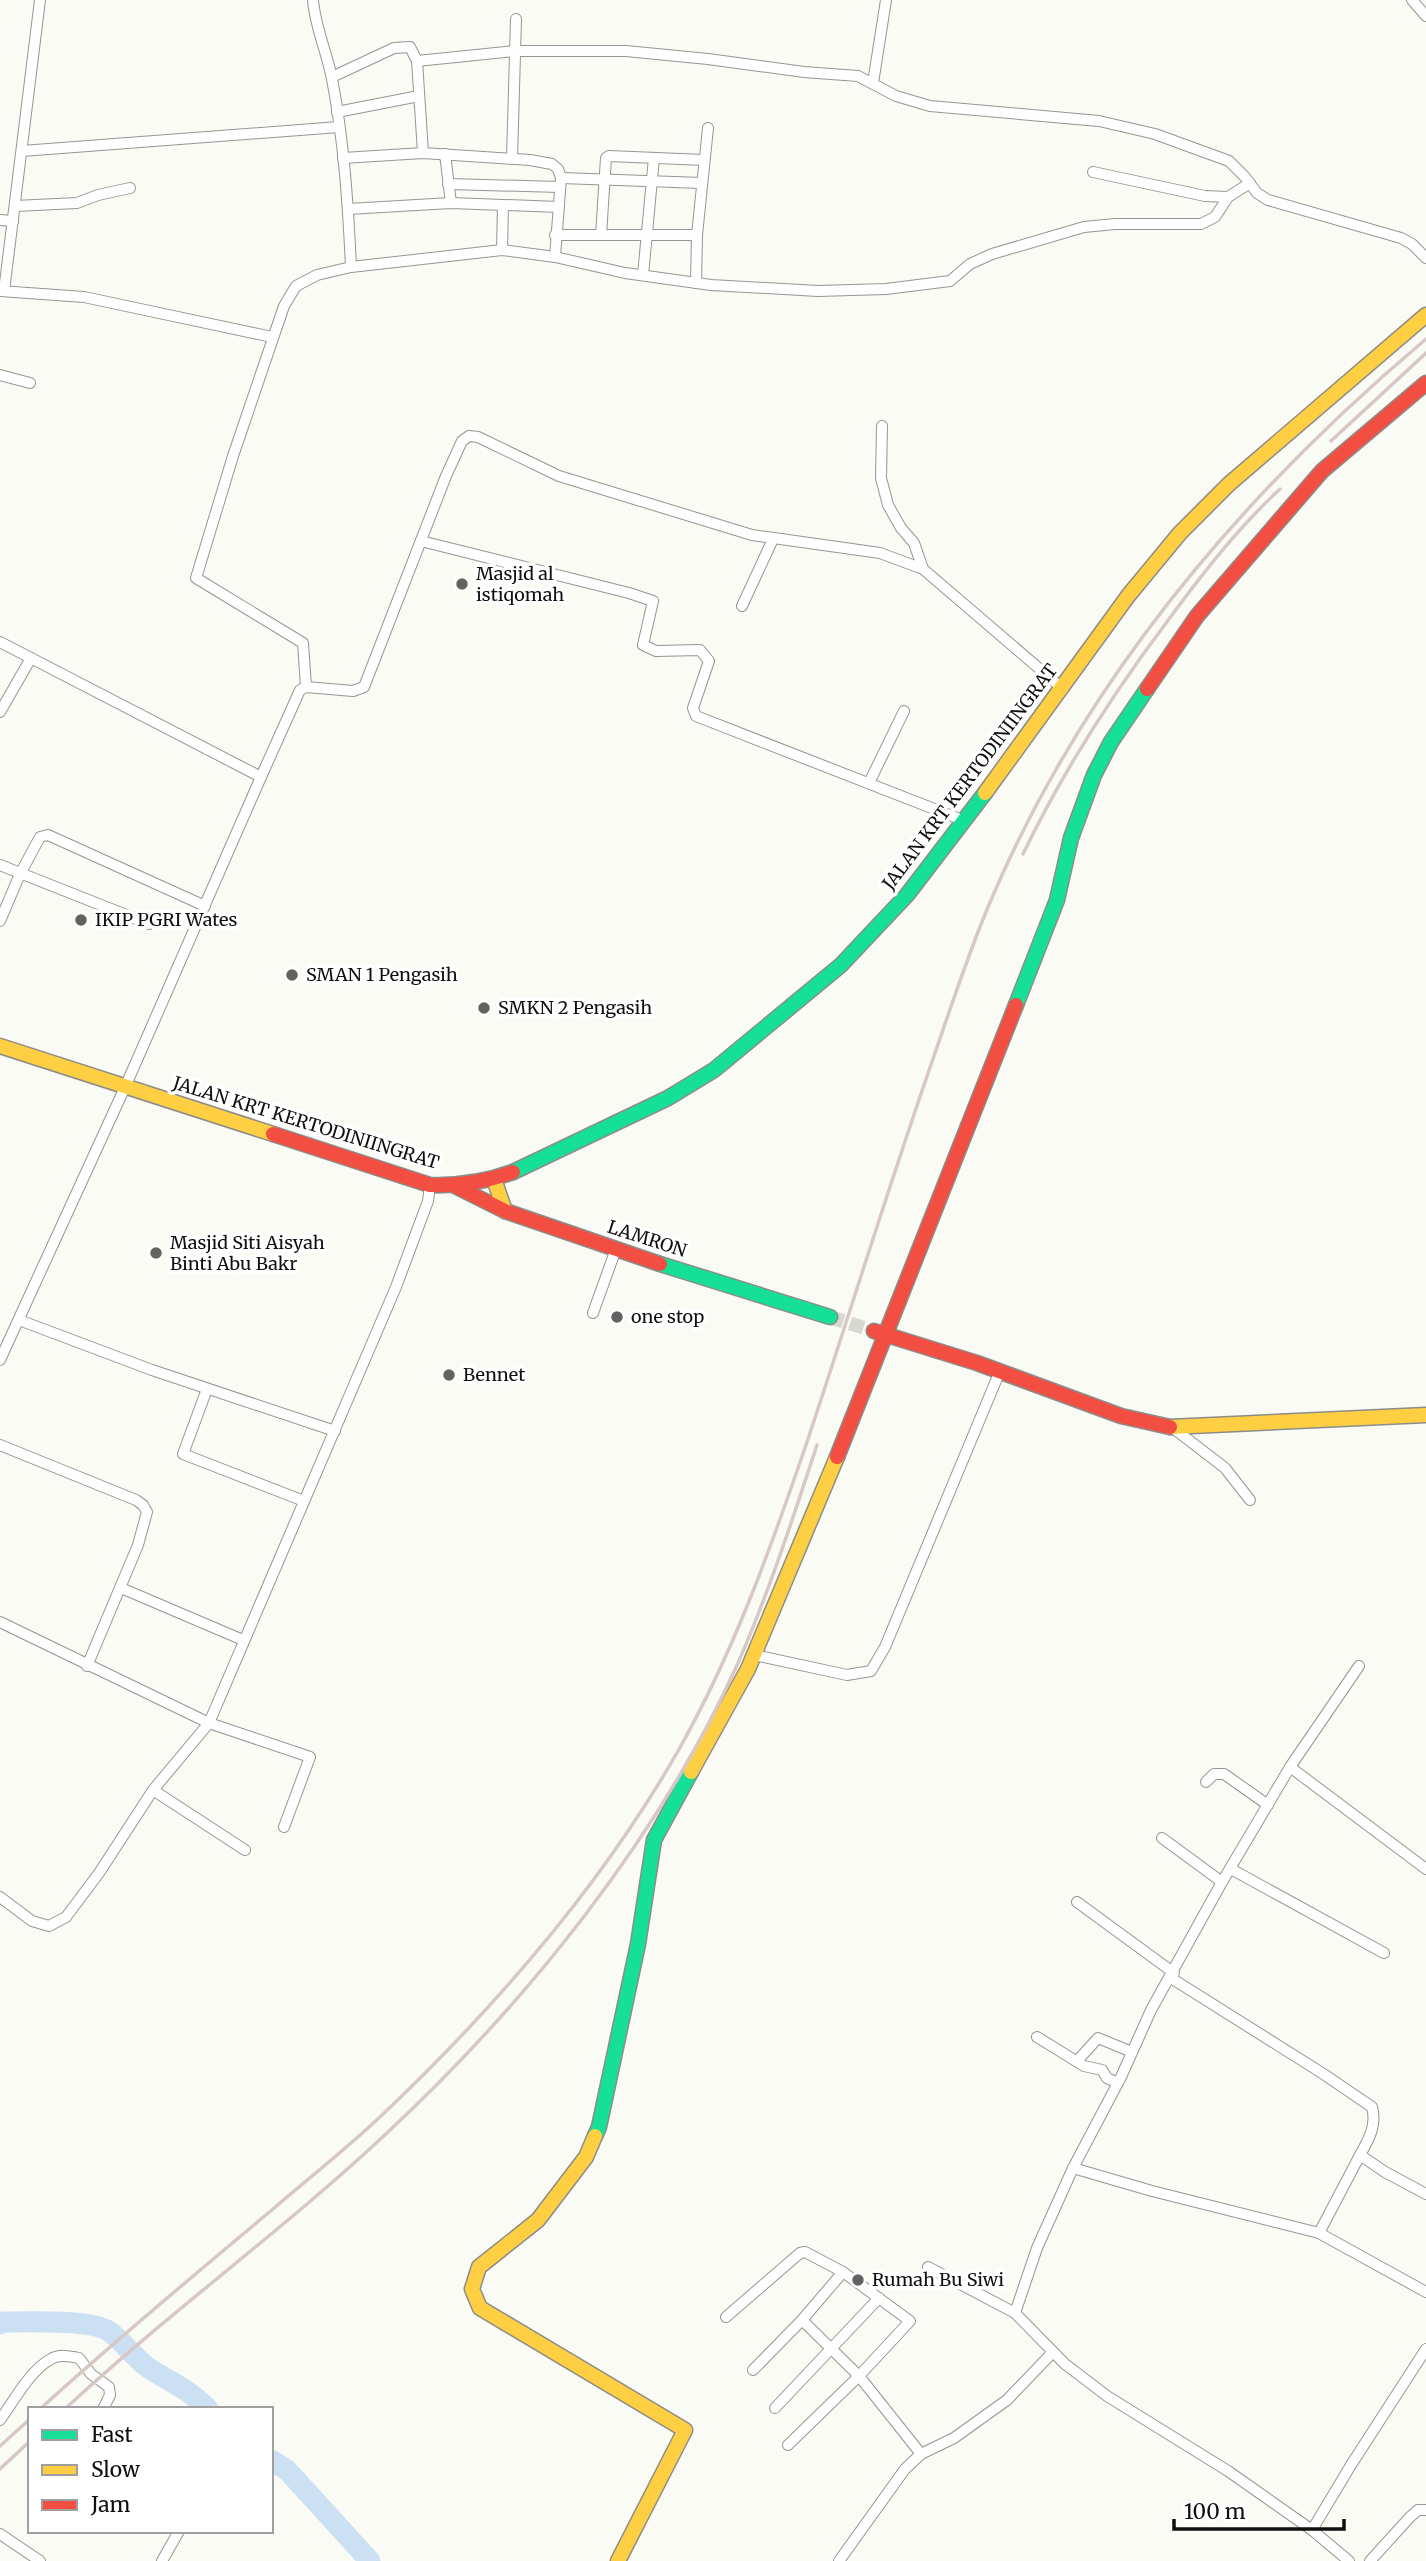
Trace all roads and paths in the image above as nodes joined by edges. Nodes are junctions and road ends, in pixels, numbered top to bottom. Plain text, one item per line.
1 (40, 0) edge
2 (313, 0) edge
3 (886, 0) edge
4 (1413, 1) edge
5 (1426, 16) edge
6 (516, 19) dead end
7 (515, 51) junction
8 (417, 61) junction
9 (332, 77) junction
10 (873, 83) junction
11 (419, 96) junction
12 (337, 113) junction
13 (339, 127) junction
14 (708, 128) dead end
15 (23, 151) junction
16 (423, 153) junction
17 (445, 154) junction
18 (343, 158) junction
19 (654, 158) junction
20 (512, 159) junction
21 (704, 160) junction
22 (1093, 172) dead end
23 (604, 179) junction
24 (651, 181) junction
25 (561, 182) junction
26 (702, 183) junction
27 (1250, 183) junction
28 (448, 184) junction
29 (130, 188) dead end
30 (1228, 197) junction
31 (450, 203) junction
32 (503, 205) junction
33 (15, 206) junction
34 (559, 206) junction
35 (348, 209) junction
36 (0, 220) edge
37 (13, 221) junction
38 (555, 235) junction
39 (601, 235) junction
40 (646, 235) junction
41 (697, 235) junction
42 (502, 250) junction
43 (555, 257) junction
44 (1426, 258) edge
45 (351, 267) junction
46 (643, 275) junction
47 (696, 283) junction
48 (2, 291) edge
49 (1426, 315) edge
50 (272, 337) junction
51 (0, 374) edge
52 (30, 383) dead end
53 (1426, 383) edge
54 (882, 426) dead end
55 (773, 539) junction
56 (421, 541) junction
57 (923, 569) junction
58 (742, 606) dead end
59 (0, 642) edge
60 (31, 658) junction
61 (306, 687) junction
62 (1063, 689) junction
63 (904, 711) dead end
64 (0, 712) edge
65 (261, 778) junction
66 (869, 783) junction
67 (965, 821) junction
68 (0, 865) edge
69 (20, 874) junction
70 (205, 906) junction
71 (0, 921) edge
72 (149, 924) dead end
73 (0, 1046) edge
74 (126, 1085) junction
75 (494, 1179) junction
76 (430, 1185) junction
77 (455, 1186) junction
78 (505, 1211) junction
79 (616, 1249) junction
80 (593, 1313) dead end
81 (830, 1317) tunnel mouth
82 (19, 1320) junction
83 (880, 1333) junction
84 (5, 1339) edge
85 (0, 1360) edge
86 (1000, 1371) junction
87 (207, 1389) junction
88 (1426, 1415) edge
89 (1172, 1428) junction
90 (335, 1431) junction
91 (0, 1445) edge
92 (1250, 1500) dead end
93 (303, 1501) junction
94 (121, 1588) junction
95 (0, 1622) edge
96 (243, 1640) junction
97 (754, 1655) junction
98 (87, 1666) junction
99 (1359, 1667) dead end
100 (209, 1723) junction
101 (1290, 1766) junction
102 (1206, 1782) dead end
103 (153, 1790) junction
104 (1268, 1805) junction
105 (284, 1827) dead end
106 (1162, 1838) dead end
107 (245, 1850) dead end
108 (1231, 1869) junction
109 (1426, 1869) edge
110 (1222, 1882) junction
111 (0, 1897) edge
112 (1077, 1902) dead end
113 (1384, 1953) dead end
114 (1172, 1975) junction
115 (1037, 2037) dead end
116 (1132, 2052) junction
117 (1077, 2061) junction
118 (1118, 2083) junction
119 (1360, 2155) junction
120 (1073, 2168) junction
121 (1426, 2194) edge
122 (1319, 2232) junction
123 (928, 2267) dead end
124 (843, 2272) junction
125 (1426, 2292) edge
126 (879, 2298) junction
127 (1014, 2313) junction
128 (726, 2317) dead end
129 (802, 2320) junction
130 (832, 2348) junction
131 (1426, 2349) edge
132 (1053, 2352) junction
133 (753, 2370) dead end
134 (859, 2376) junction
135 (104, 2407) edge
136 (775, 2408) dead end
137 (0, 2420) edge
138 (788, 2445) dead end
139 (921, 2454) junction
140 (1426, 2510) edge
141 (1312, 2530) junction
142 (178, 2533) edge
143 (0, 2534) edge
144 (40, 2561) edge
145 (162, 2561) edge
146 (618, 2561) edge
147 (839, 2561) edge
148 (1349, 2561) edge
149 (1370, 2561) edge

1 - 15 street
2 - 9 street
3 - 10 street
4 - 5 street
6 - 7 street
7 - 8 street
7 - 10 street
7 - 20 street
8 - 9 street
8 - 11 street
9 - 12 street
10 - 27 street
11 - 12 street
11 - 16 street
12 - 13 street
13 - 15 street
13 - 18 street
14 - 21 street
15 - 33 street
16 - 17 street
16 - 18 street
17 - 20 street
17 - 28 street
18 - 35 street
19 - 21 street
19 - 23 street
19 - 24 street
20 - 25 street
21 - 26 street
22 - 30 street
23 - 24 street
23 - 25 street
23 - 39 street
24 - 26 street
24 - 40 street
25 - 28 street
25 - 34 street
26 - 41 street
27 - 30 street
27 - 44 street
28 - 31 street
29 - 33 street
30 - 47 street
31 - 32 street
31 - 35 street
32 - 34 street
32 - 42 street
33 - 37 street
34 - 38 street
35 - 45 street
36 - 37 street
37 - 48 street
38 - 39 street
38 - 43 street
39 - 40 street
40 - 41 street
40 - 46 street
41 - 47 street
42 - 43 street
42 - 45 street
43 - 46 street
45 - 50 street
46 - 47 street
48 - 50 street
49 - 62 street, JALAN KRT KERTODINIINGRAT
50 - 61 street
51 - 52 street
53 - 83 street
54 - 57 street
55 - 56 street
55 - 57 street
55 - 58 street
56 - 61 street
56 - 66 street
57 - 62 street
59 - 60 street
60 - 64 street
60 - 65 street
61 - 65 street
62 - 67 street, JALAN KRT KERTODINIINGRAT
63 - 66 street
65 - 70 street
66 - 67 street
67 - 75 street, JALAN KRT KERTODINIINGRAT
68 - 69 street
69 - 70 street
69 - 71 street
69 - 72 street
70 - 74 street
73 - 74 street, JALAN KRT KERTODINIINGRAT
74 - 76 street, JALAN KRT KERTODINIINGRAT
74 - 82 street
75 - 77 street, JALAN KRT KERTODINIINGRAT
75 - 78 street
76 - 77 street, JALAN KRT KERTODINIINGRAT
76 - 90 street
77 - 78 street, LAMRON
78 - 79 street, LAMRON
79 - 80 street
79 - 81 street, LAMRON
82 - 84 street
82 - 87 street
83 - 86 street
83 - 97 street
84 - 85 street
86 - 89 street
86 - 97 street
87 - 90 street
87 - 93 street
88 - 89 street
89 - 92 street
90 - 93 street
91 - 94 street
93 - 96 street
94 - 96 street
94 - 98 street
95 - 98 street
96 - 100 street
97 - 146 street
98 - 100 street
99 - 101 street
100 - 103 street
100 - 105 street
101 - 104 street
101 - 109 street
102 - 104 street
103 - 107 street
103 - 111 street
104 - 108 street
106 - 110 street
108 - 110 street
108 - 113 street
110 - 114 street
112 - 114 street
114 - 116 street
114 - 119 street
115 - 117 street
116 - 117 street
116 - 118 street
117 - 118 street
118 - 120 street
119 - 121 street
119 - 122 street
120 - 122 street
120 - 127 street
122 - 125 street
123 - 127 street
124 - 126 street
124 - 128 street
124 - 129 street
126 - 130 street
126 - 134 street
127 - 132 street
129 - 130 street
129 - 133 street
130 - 134 street
130 - 136 street
131 - 141 street
132 - 139 street
132 - 141 street
134 - 138 street
134 - 139 street
135 - 137 street
139 - 147 street
140 - 149 street
141 - 148 street
142 - 145 street
143 - 144 street

